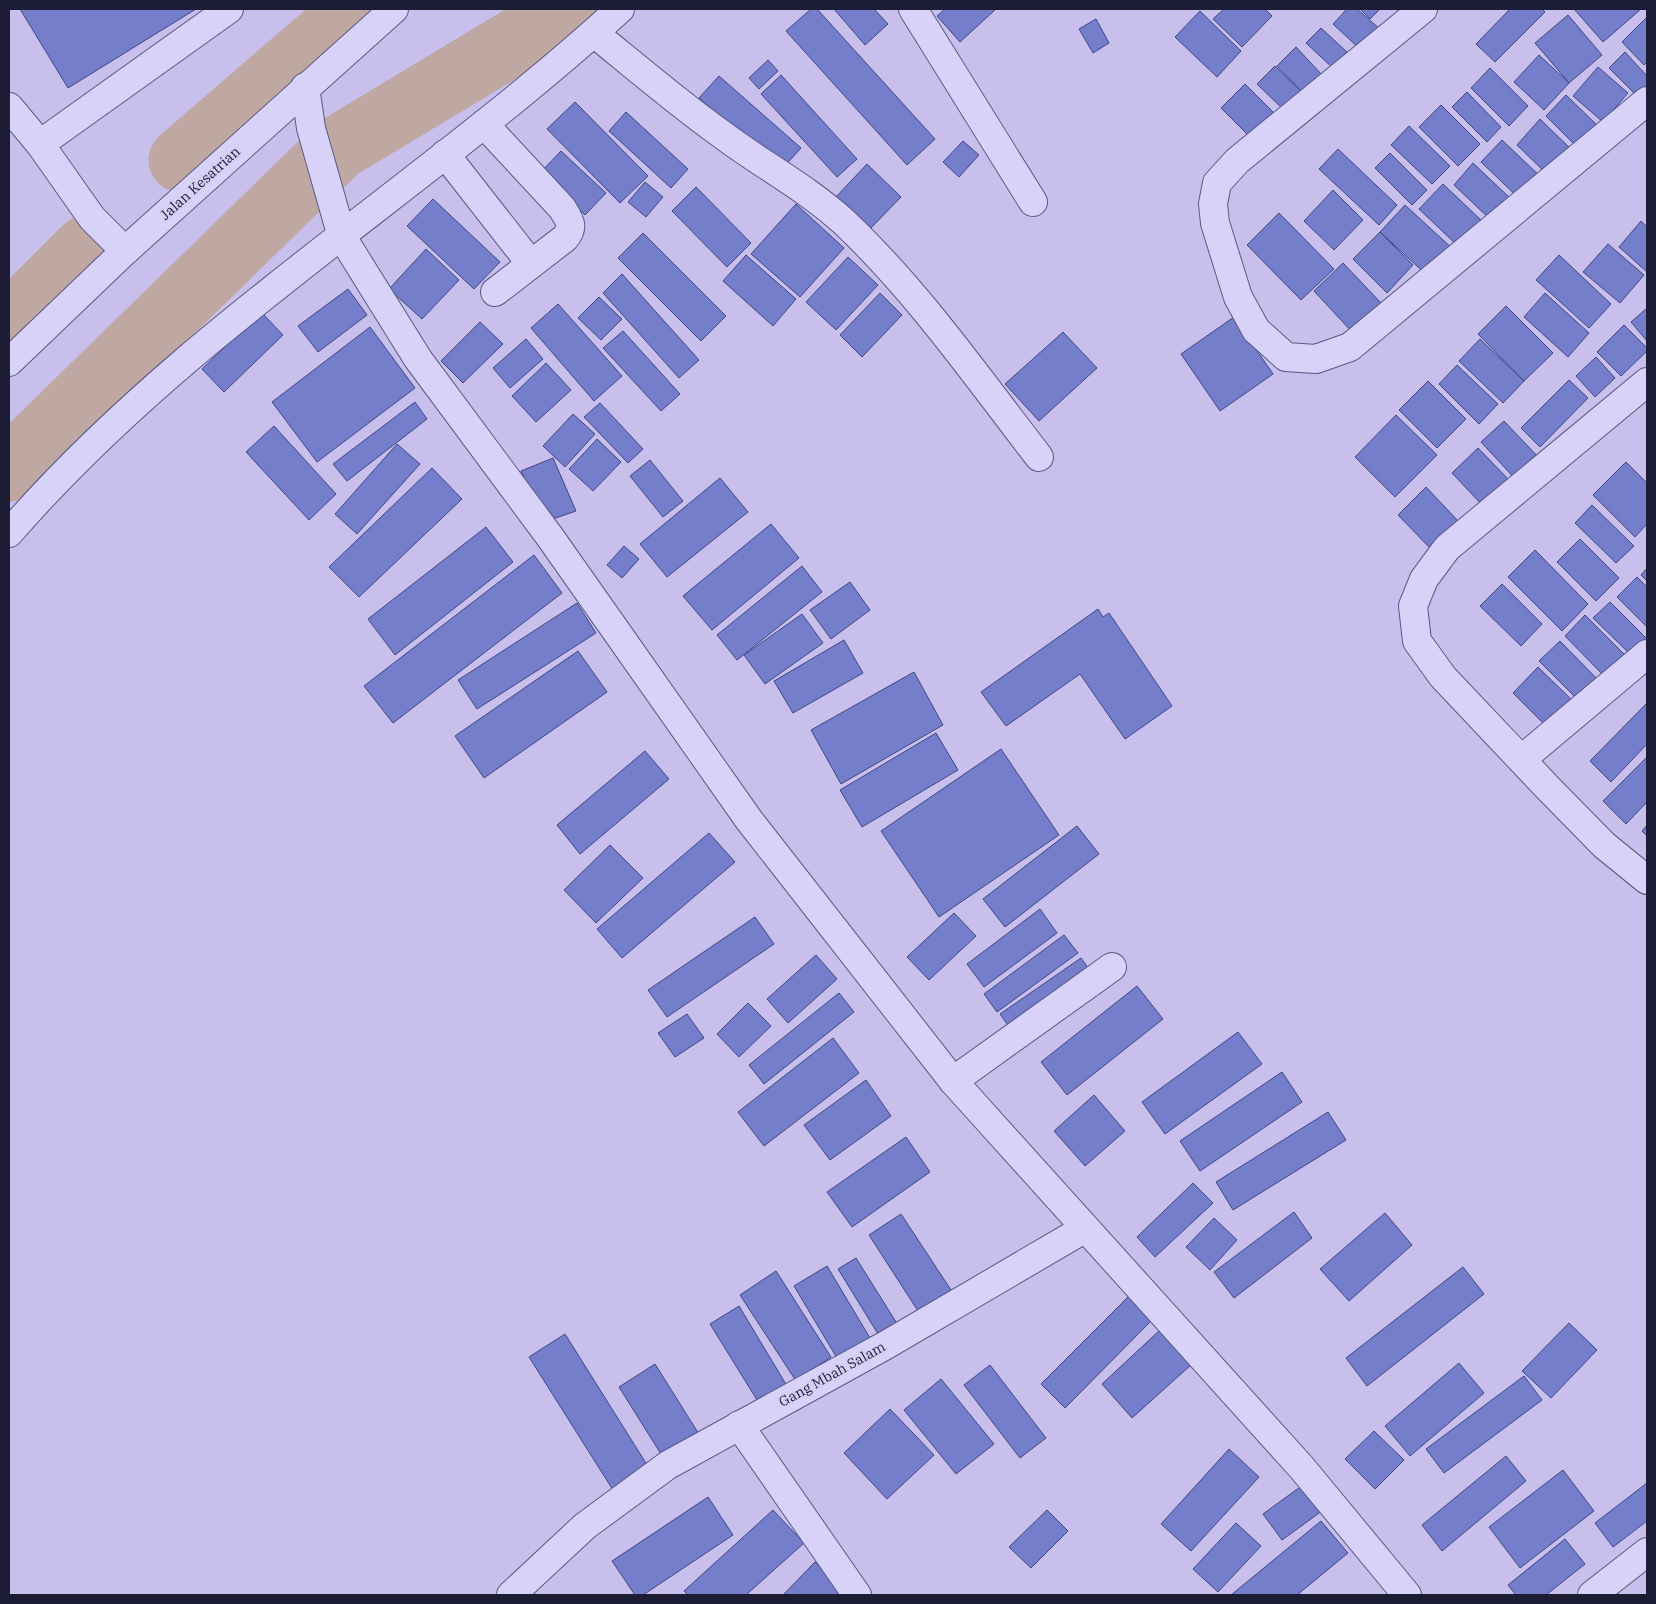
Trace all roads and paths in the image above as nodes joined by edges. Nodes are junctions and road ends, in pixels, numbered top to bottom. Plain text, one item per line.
1 (228, 9) edge
2 (394, 9) edge
3 (620, 9) edge
4 (913, 9) edge
5 (1423, 9) edge
6 (594, 33) junction
7 (305, 87) junction
8 (1647, 101) edge
9 (9, 107) edge
10 (484, 124) junction
11 (40, 144) junction
12 (445, 154) junction
13 (1034, 202) dead end
14 (338, 227) junction
15 (109, 235) junction
16 (530, 264) junction
17 (495, 292) dead end
18 (9, 362) edge
19 (1647, 382) edge
20 (1039, 457) dead end
21 (9, 532) edge
22 (1647, 654) edge
23 (1522, 759) junction
24 (1647, 880) edge
25 (1112, 967) dead end
26 (953, 1081) junction
27 (1084, 1229) junction
28 (739, 1425) junction
29 (1647, 1552) edge
30 (511, 1595) edge
31 (857, 1595) edge
32 (1406, 1595) edge
33 (1592, 1595) edge

1 - 11 street
2 - 7 street, Jalan Kesatrian
3 - 6 street
4 - 13 street
5 - 8 street
6 - 10 street
6 - 20 street
7 - 14 street
7 - 15 street, Jalan Kesatrian
9 - 11 street
10 - 12 street
10 - 16 street
11 - 15 street
12 - 14 street
12 - 16 street
14 - 21 street
14 - 26 street
15 - 18 street, Jalan Kesatrian
16 - 17 street
19 - 23 street
22 - 23 street
23 - 24 street
25 - 26 street
26 - 27 street
27 - 28 street, Gang Mbah Salam
27 - 32 street
28 - 30 street, Gang Mbah Salam
28 - 31 street
29 - 33 street

